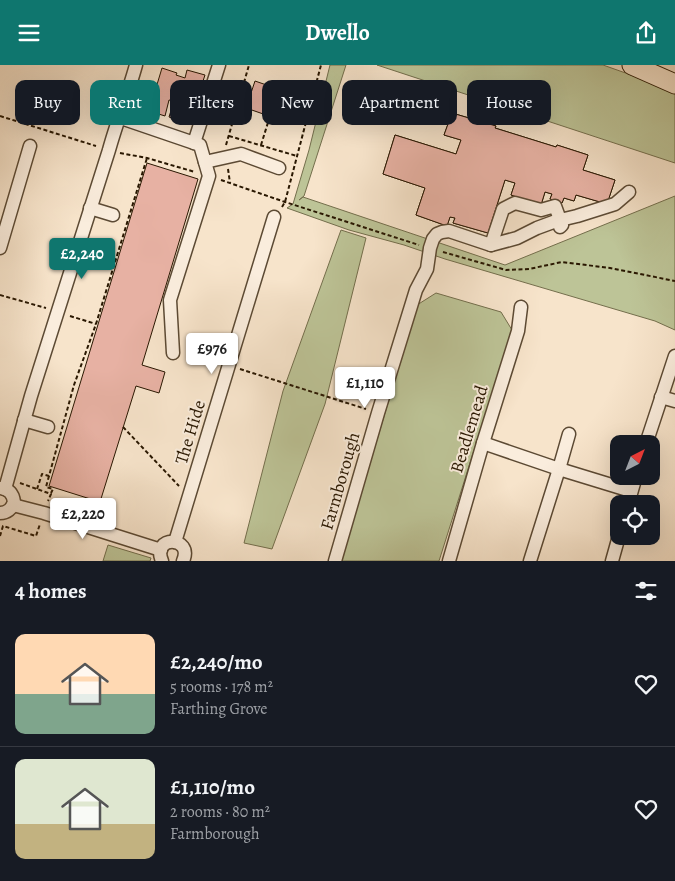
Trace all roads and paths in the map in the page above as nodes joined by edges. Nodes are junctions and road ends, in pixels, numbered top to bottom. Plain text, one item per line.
1 (136, 65) edge
2 (219, 65) edge
3 (249, 65) edge
4 (321, 65) edge
5 (632, 65) edge
6 (132, 80) edge
7 (675, 84) edge
8 (116, 125) edge
9 (141, 125) edge
10 (267, 125) edge
11 (228, 136) junction
12 (194, 143) junction
13 (261, 145) junction
14 (30, 146) dead end
15 (297, 156) junction
16 (227, 157) junction
17 (147, 158) dead end
18 (205, 162) junction
19 (279, 168) dead end
20 (230, 183) dead end
21 (629, 192) dead end
22 (285, 202) dead end
23 (90, 208) junction
24 (113, 215) dead end
25 (274, 217) dead end
26 (560, 220) junction
27 (491, 245) junction
28 (0, 249) edge
29 (521, 307) dead end
30 (172, 353) dead end
31 (675, 356) edge
32 (229, 365) junction
33 (74, 385) junction
34 (79, 387) dead end
35 (661, 397) junction
36 (675, 401) edge
37 (378, 413) junction
38 (24, 420) junction
39 (48, 427) dead end
40 (123, 427) dead end
41 (569, 434) dead end
42 (649, 435) edge
43 (483, 443) junction
44 (559, 469) junction
45 (49, 476) junction
46 (5, 485) edge
47 (633, 485) edge
48 (37, 489) junction
49 (631, 491) junction
50 (51, 493) junction
51 (630, 495) edge
52 (189, 497) junction
53 (13, 505) junction
54 (0, 513) edge
55 (44, 513) junction
56 (0, 536) edge
57 (175, 542) junction
58 (616, 545) edge
59 (161, 555) edge
60 (187, 560) edge
61 (335, 561) edge
62 (448, 561) edge
63 (530, 561) edge
64 (612, 561) edge

1 - 6 street
2 - 12 street
3 - 11 path
4 - 15 path
5 - 7 highway
8 - 23 street
9 - 12 street
10 - 13 path
11 - 13 path
11 - 16 path
12 - 18 street
13 - 15 path
14 - 28 street
15 - 22 path
16 - 18 street
16 - 19 street
16 - 20 path
17 - 33 path
18 - 30 street
21 - 26 street
23 - 24 street
23 - 38 street
25 - 32 street, The Hide
26 - 27 street
26 - 27 street
27 - 37 street, Farmborough
29 - 43 street, Beadlemead
31 - 35 street
32 - 37 path
32 - 52 street, The Hide
33 - 34 path
33 - 45 path
35 - 36 street
35 - 42 street
37 - 61 street, Farmborough
38 - 39 street
38 - 46 street
40 - 52 path
41 - 44 street
43 - 44 street
43 - 62 street, Beadlemead
44 - 49 street
44 - 63 street
45 - 48 path
45 - 50 path
46 - 48 path
46 - 53 street
47 - 49 street
48 - 50 path
49 - 51 street
50 - 55 path
52 - 57 street, The Hide
53 - 54 street
53 - 55 street
55 - 56 path
55 - 59 street
57 - 59 street
57 - 60 street
58 - 64 street

